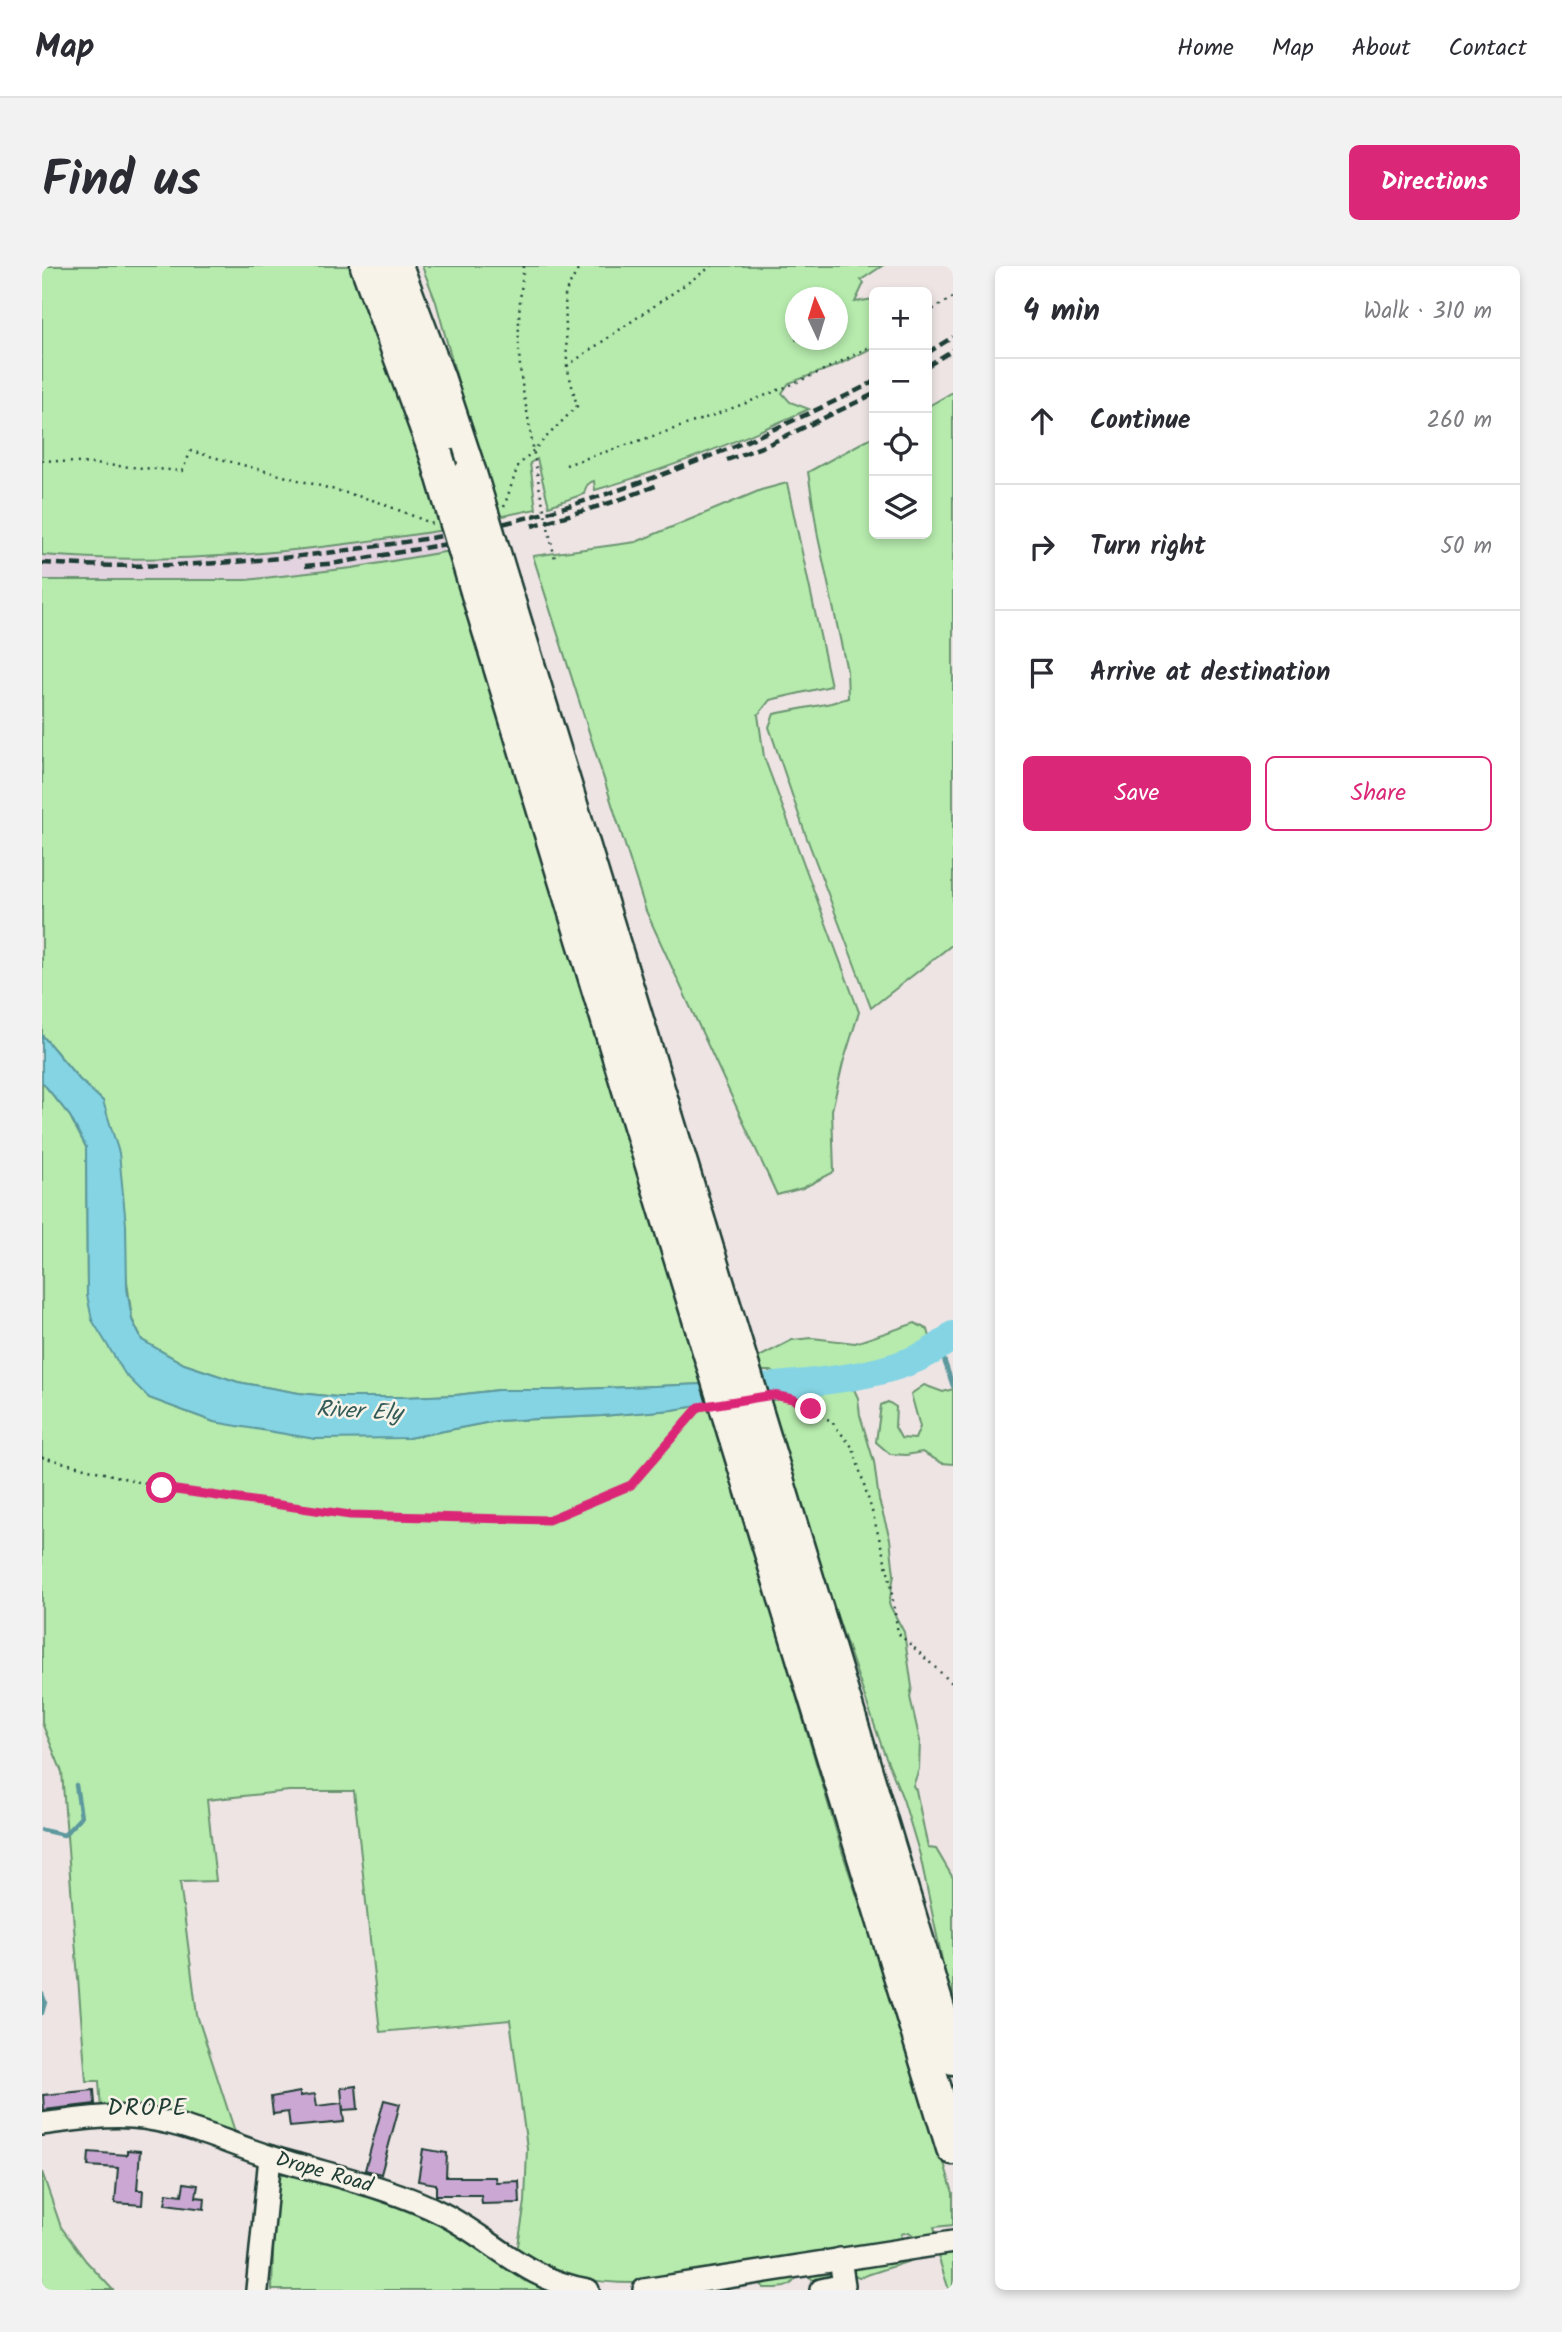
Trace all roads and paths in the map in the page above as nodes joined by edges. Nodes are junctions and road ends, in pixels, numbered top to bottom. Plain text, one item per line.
1 (368, 266) edge
2 (396, 266) edge
3 (406, 266) edge
4 (524, 266) edge
5 (580, 266) edge
6 (712, 266) edge
7 (953, 297) edge
8 (932, 310) edge
9 (869, 347) edge
10 (567, 366) junction
11 (439, 380) junction
12 (42, 460) edge
13 (566, 465) dead end
14 (502, 516) dead end
15 (434, 524) dead end
16 (555, 559) dead end
17 (490, 587) junction
18 (773, 1395) dead end
19 (712, 1405) dead end
20 (42, 1457) edge
21 (766, 1490) junction
22 (953, 1684) edge
23 (953, 2058) edge
24 (42, 2124) edge
25 (953, 2148) edge
26 (270, 2157) junction
27 (946, 2243) edge
28 (839, 2259) junction
29 (707, 2280) junction
30 (257, 2290) edge
31 (588, 2290) edge
32 (644, 2290) edge
33 (741, 2290) edge
34 (821, 2290) edge

1 - 17 highway, bridge
2 - 11 highway
3 - 11 highway
4 - 16 path, bridge
5 - 10 path
6 - 10 path
7 - 8 path
9 - 13 path
10 - 14 path
11 - 17 highway, bridge
12 - 15 path
17 - 21 highway, bridge
18 - 22 path
19 - 20 path
21 - 23 highway
21 - 25 highway
24 - 26 street, Drope Road
26 - 30 street
26 - 31 street, Drope Road
27 - 28 street
28 - 29 street
28 - 34 street
29 - 32 street
29 - 33 street

